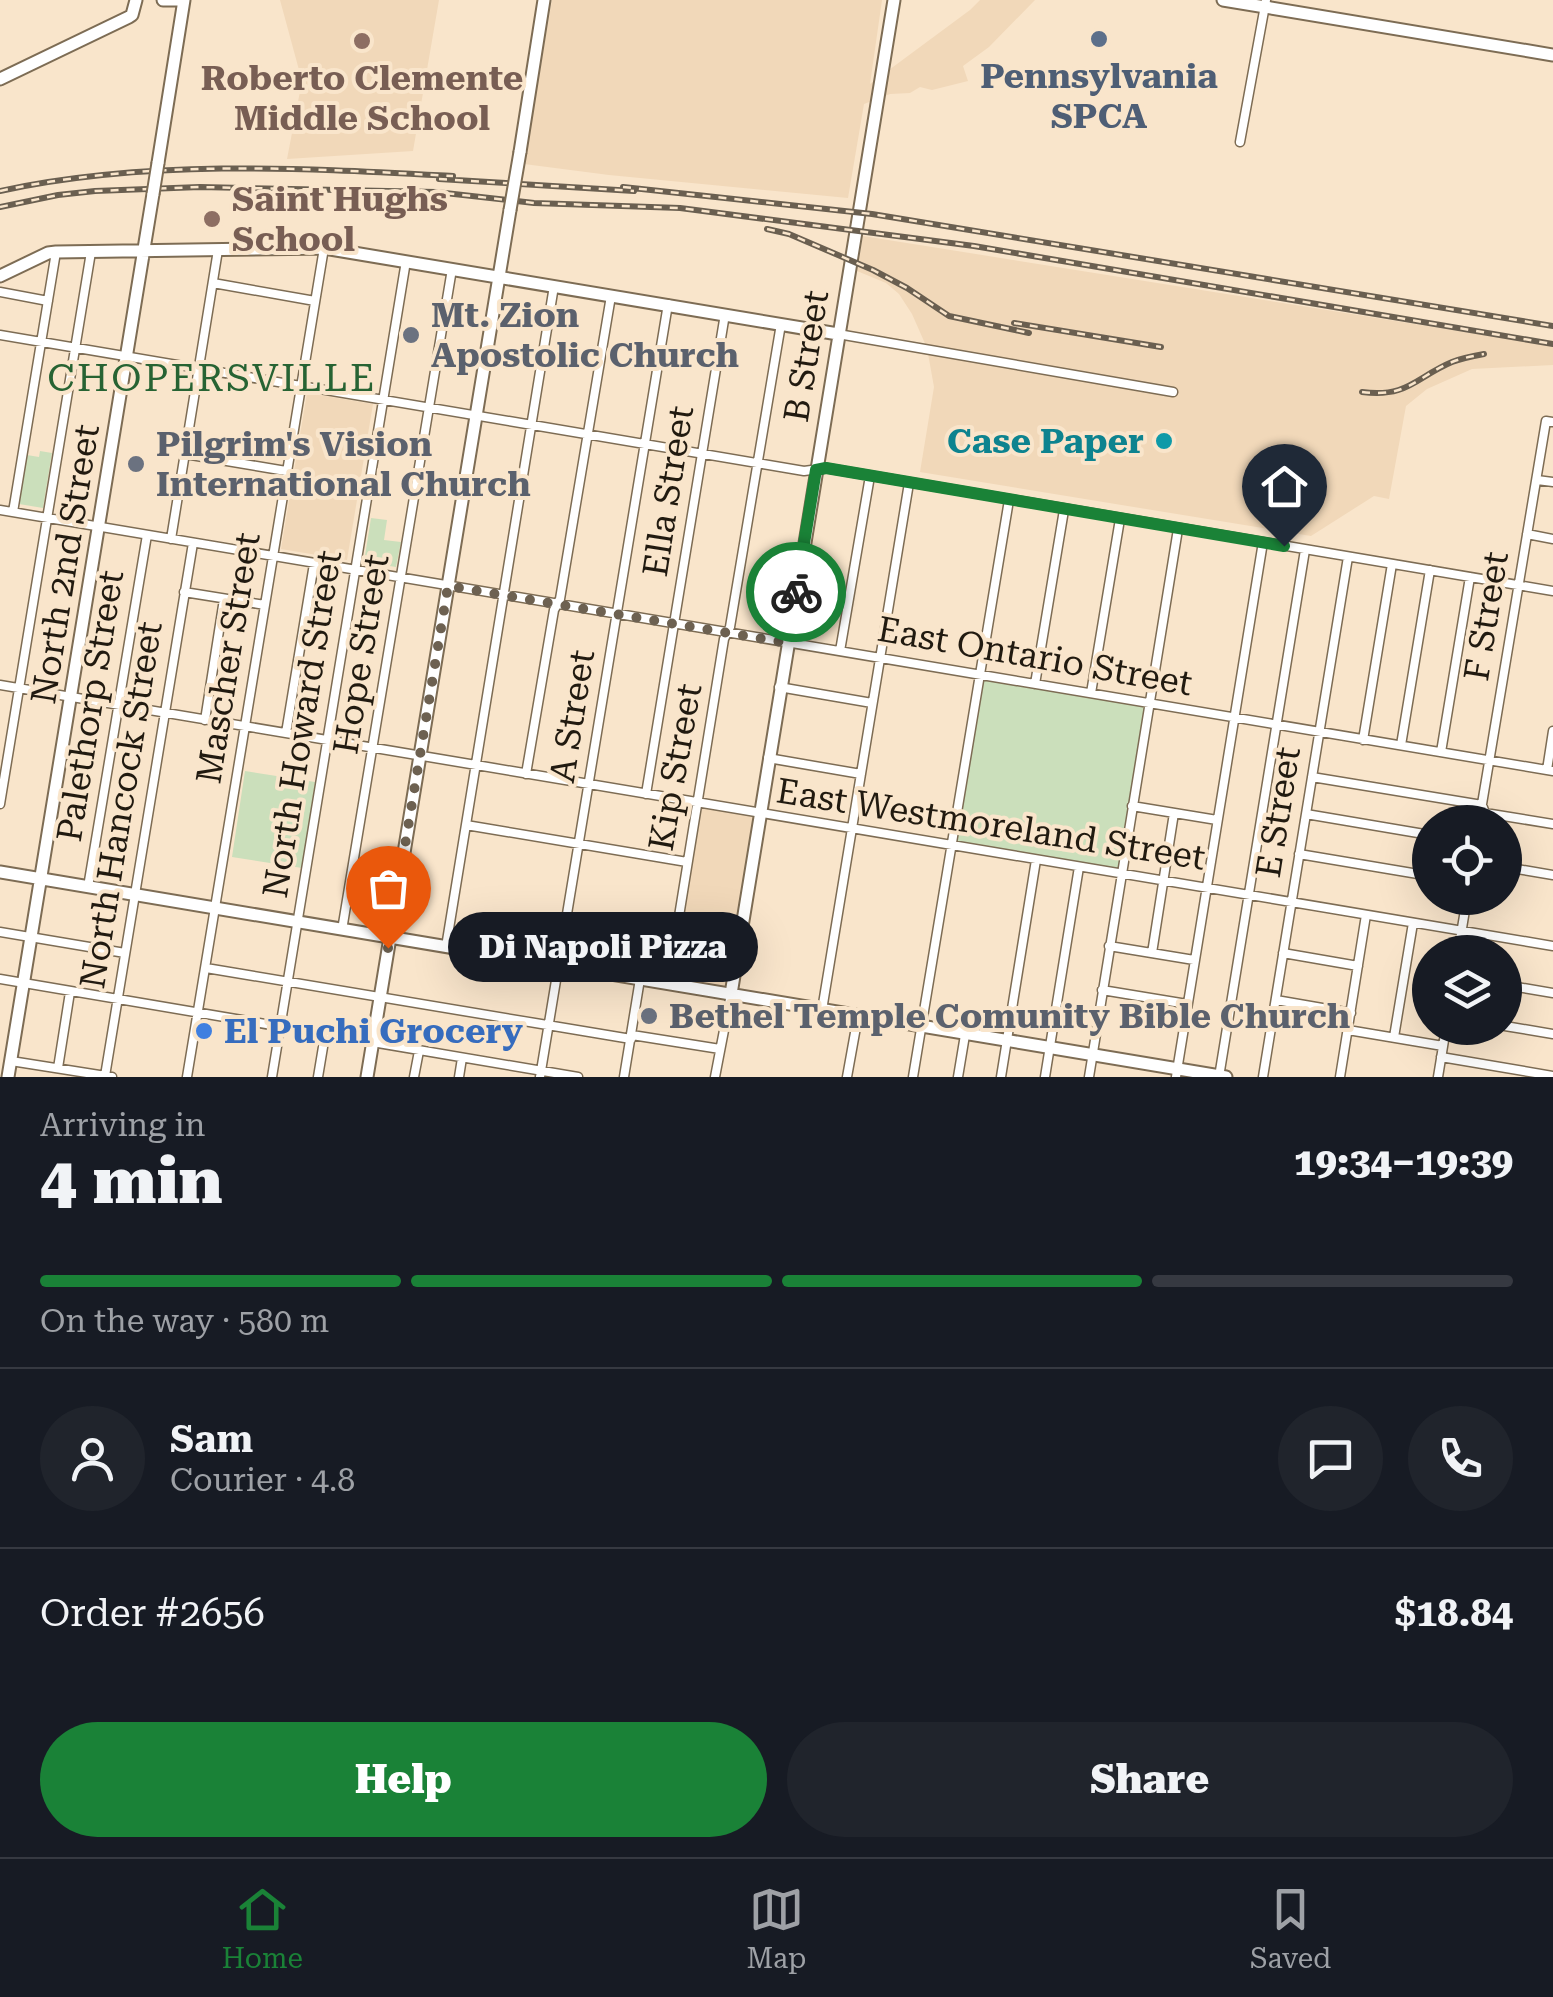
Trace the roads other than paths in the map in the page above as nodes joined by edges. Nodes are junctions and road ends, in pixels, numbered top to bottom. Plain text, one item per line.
1 (136, 0) edge
2 (162, 0) edge
3 (181, 0) edge
4 (544, 0) edge
5 (894, 0) edge
6 (1224, 0) edge
7 (1265, 4) edge
8 (1553, 55) edge
9 (0, 80) edge
10 (1240, 142) dead end
11 (324, 248) junction
12 (218, 250) junction
13 (144, 251) junction
14 (56, 252) junction
15 (91, 252) junction
16 (406, 261) junction
17 (452, 269) junction
18 (0, 276) edge
19 (499, 277) junction
20 (213, 283) junction
21 (554, 286) junction
22 (0, 292) edge
23 (611, 296) junction
24 (48, 301) junction
25 (315, 301) junction
26 (668, 304) junction
27 (725, 314) junction
28 (780, 324) junction
29 (838, 334) junction
30 (0, 335) edge
31 (41, 342) junction
32 (75, 348) junction
33 (127, 356) junction
34 (199, 368) junction
35 (301, 386) junction
36 (1173, 392) dead end
37 (384, 400) junction
38 (428, 407) junction
39 (476, 415) junction
40 (1551, 422) edge
41 (531, 425) junction
42 (588, 434) junction
43 (645, 444) junction
44 (702, 453) junction
45 (185, 454) junction
46 (758, 462) junction
47 (816, 470) junction
48 (286, 471) junction
49 (870, 476) junction
50 (1537, 480) junction
51 (1553, 482) edge
52 (908, 483) junction
53 (1009, 500) junction
54 (0, 510) edge
55 (1064, 510) junction
56 (13, 512) junction
57 (47, 518) junction
58 (1120, 519) junction
59 (99, 527) junction
60 (1178, 528) junction
61 (1527, 534) junction
62 (147, 535) junction
63 (1553, 538) edge
64 (171, 539) junction
65 (1263, 542) junction
66 (193, 543) junction
67 (1305, 550) junction
68 (273, 556) junction
69 (1348, 556) junction
70 (314, 564) junction
71 (1392, 564) junction
72 (355, 570) junction
73 (1430, 570) junction
74 (1470, 577) junction
75 (401, 578) junction
76 (1518, 585) junction
77 (448, 586) junction
78 (1553, 591) edge
79 (184, 592) junction
80 (504, 595) junction
81 (224, 599) junction
82 (556, 604) junction
83 (265, 606) junction
84 (617, 614) junction
85 (674, 624) junction
86 (727, 633) junction
87 (788, 643) junction
88 (840, 651) junction
89 (880, 658) junction
90 (979, 675) junction
91 (1035, 684) junction
92 (0, 685) edge
93 (780, 687) junction
94 (19, 688) junction
95 (1091, 693) junction
96 (71, 697) junction
97 (872, 702) junction
98 (1150, 703) junction
99 (118, 705) junction
100 (164, 713) junction
101 (1234, 718) junction
102 (205, 720) junction
103 (1276, 724) junction
104 (245, 726) junction
105 (1553, 731) edge
106 (1318, 732) junction
107 (286, 733) junction
108 (327, 740) junction
109 (1362, 740) junction
110 (1402, 746) junction
111 (374, 748) junction
112 (1441, 752) junction
113 (420, 756) junction
114 (768, 758) junction
115 (1490, 761) junction
116 (475, 765) junction
117 (1550, 770) edge
118 (526, 774) junction
119 (861, 774) junction
120 (1312, 776) junction
121 (588, 784) junction
122 (646, 794) junction
123 (697, 803) junction
124 (0, 804) edge
125 (1476, 805) edge
126 (1482, 805) edge
127 (1132, 806) junction
128 (759, 813) junction
129 (1174, 813) junction
130 (1306, 814) junction
131 (1522, 819) edge
132 (1217, 820) junction
133 (1553, 824) edge
134 (466, 825) junction
135 (852, 829) junction
136 (1412, 832) edge
137 (579, 844) junction
138 (951, 846) junction
139 (1299, 854) junction
140 (1036, 860) junction
141 (687, 862) junction
142 (1079, 867) junction
143 (1522, 869) edge
144 (0, 872) edge
145 (1412, 873) edge
146 (1121, 874) junction
147 (1553, 875) edge
148 (41, 879) junction
149 (1164, 882) junction
150 (88, 887) junction
151 (1207, 888) junction
152 (134, 894) junction
153 (1248, 894) junction
154 (1291, 902) junction
155 (215, 908) junction
156 (1366, 915) junction
157 (1464, 915) edge
158 (297, 922) junction
159 (1413, 922) junction
160 (342, 930) junction
161 (1462, 930) junction
162 (0, 932) edge
163 (1461, 935) edge
164 (31, 938) junction
165 (390, 938) junction
166 (1109, 946) junction
167 (1553, 946) edge
168 (446, 947) junction
169 (124, 953) junction
170 (1152, 953) junction
171 (1283, 953) junction
172 (1194, 960) junction
173 (559, 966) junction
174 (1358, 966) junction
175 (206, 968) junction
176 (0, 979) edge
177 (640, 980) junction
178 (288, 982) junction
179 (24, 984) junction
180 (668, 984) junction
181 (1522, 988) edge
182 (1102, 990) junction
183 (70, 992) junction
184 (1553, 993) edge
185 (731, 994) junction
186 (380, 997) junction
187 (117, 999) junction
188 (1276, 1000) junction
189 (1187, 1004) junction
190 (822, 1010) junction
191 (1351, 1013) junction
192 (198, 1014) junction
193 (858, 1016) junction
194 (549, 1026) junction
195 (280, 1027) junction
196 (921, 1027) junction
197 (1522, 1029) edge
198 (1348, 1030) junction
199 (1553, 1034) edge
200 (325, 1035) junction
201 (965, 1035) junction
202 (631, 1037) junction
203 (1394, 1037) junction
204 (1006, 1041) junction
205 (373, 1043) junction
206 (1443, 1046) joint
207 (1050, 1048) junction
208 (720, 1050) junction
209 (419, 1051) junction
210 (1092, 1055) junction
211 (1441, 1057) junction
212 (462, 1058) junction
213 (11, 1061) junction
214 (58, 1068) junction
215 (1176, 1073) edge
216 (541, 1074) edge
217 (109, 1076) edge
218 (1553, 1076) edge
219 (8, 1077) edge
220 (187, 1077) edge
221 (272, 1077) edge
222 (318, 1077) edge
223 (367, 1077) edge
224 (414, 1077) edge
225 (459, 1077) edge
226 (578, 1077) edge
227 (624, 1077) edge
228 (715, 1077) edge
229 (847, 1077) edge
230 (913, 1077) edge
231 (958, 1077) edge
232 (1001, 1077) edge
233 (1045, 1077) edge
234 (1088, 1077) edge
235 (1222, 1077) edge
236 (1263, 1077) edge
237 (1340, 1077) edge
238 (1438, 1077) edge

1 - 9 main road
2 - 3 main road
3 - 13 main road, North 2nd Street, bridge
4 - 19 main road, bridge
5 - 29 main road, B Street
6 - 7 main road
7 - 8 main road
7 - 10 street
11 - 12 main road
11 - 16 main road
11 - 25 street, Mascher Street
12 - 13 main road
12 - 20 street, Palethorp Street
13 - 15 main road
13 - 33 main road, North 2nd Street
14 - 15 main road
14 - 18 main road
14 - 24 street
15 - 32 street
16 - 17 main road
16 - 37 street, North Howard Street
17 - 19 main road
17 - 38 street, Hope Street
19 - 21 main road
19 - 39 main road
20 - 25 street
20 - 34 street, Palethorp Street
21 - 23 main road
21 - 41 street
22 - 24 street
23 - 26 main road
23 - 42 street
24 - 31 street
25 - 35 street, Mascher Street
26 - 27 main road
26 - 43 street, A Street
27 - 28 main road
27 - 44 street, Ella Street
28 - 29 main road
28 - 46 street, Kip Street
29 - 36 street
29 - 47 main road, B Street
30 - 31 street
31 - 32 street
31 - 56 street
32 - 33 street
32 - 57 street
33 - 34 street
33 - 59 main road, North 2nd Street
34 - 35 street
34 - 45 street, Palethorp Street
35 - 37 street
35 - 48 street, Mascher Street
37 - 38 street
37 - 72 street, North Howard Street
38 - 39 street
38 - 75 street, Hope Street
39 - 41 street
39 - 77 main road
40 - 50 street, F Street
41 - 42 street
41 - 80 street
42 - 43 street
42 - 82 street
43 - 44 street
43 - 84 street, A Street
44 - 46 street
44 - 85 street, Ella Street
45 - 48 street
45 - 64 street, Palethorp Street
46 - 47 street
46 - 86 street, Kip Street
47 - 49 street
47 - 87 main road, B Street
48 - 68 street, Mascher Street
49 - 52 street
49 - 88 street
50 - 51 street
50 - 61 street, F Street
52 - 53 street
52 - 89 street
53 - 55 street
53 - 90 street
54 - 56 street, East Ontario Street
55 - 58 street
55 - 91 street
56 - 57 street, East Ontario Street
57 - 59 street, East Ontario Street
57 - 94 street
58 - 60 street
58 - 95 street
59 - 62 street, East Ontario Street
59 - 96 main road, North 2nd Street
60 - 65 street
60 - 98 street
61 - 63 street
61 - 76 street, F Street
62 - 64 street, East Ontario Street
62 - 99 street, Palethorp Street
64 - 66 street, East Ontario Street
65 - 67 street
65 - 101 street
66 - 68 street, East Ontario Street
66 - 79 street, North Hancock Street
67 - 69 street
67 - 103 street
68 - 70 street, East Ontario Street
68 - 83 street, Mascher Street
69 - 71 street
69 - 106 street, E Street
70 - 72 street, East Ontario Street
70 - 107 street
71 - 73 street
71 - 109 street
72 - 75 street, East Ontario Street
72 - 108 street, North Howard Street
73 - 74 street
73 - 110 street
74 - 76 street
74 - 112 street
75 - 77 street, East Ontario Street
75 - 111 street, Hope Street
76 - 78 street
76 - 115 street, F Street
77 - 80 street, East Ontario Street
77 - 113 main road
79 - 81 street
79 - 100 street, North Hancock Street
80 - 82 street, East Ontario Street
80 - 116 street
81 - 83 street
81 - 102 street
82 - 84 street, East Ontario Street
82 - 118 street
83 - 104 street, Mascher Street
84 - 85 street, East Ontario Street
84 - 121 street, A Street
85 - 86 street, East Ontario Street
85 - 122 street, Ella Street
86 - 87 street, East Ontario Street
86 - 123 street, Kip Street
87 - 88 street, East Ontario Street
87 - 93 main road, B Street
88 - 89 street, East Ontario Street
89 - 90 street, East Ontario Street
89 - 97 street
90 - 91 street, East Ontario Street
90 - 138 street
91 - 95 street, East Ontario Street
92 - 94 street, East Westmoreland Street
93 - 97 street
93 - 114 main road, B Street
94 - 96 street, East Westmoreland Street
94 - 124 street
95 - 98 street, East Ontario Street
96 - 99 street, East Westmoreland Street
96 - 148 main road, North 2nd Street
97 - 119 street
98 - 101 street, East Ontario Street
98 - 127 street
99 - 100 street, East Westmoreland Street
99 - 150 street, Palethorp Street
100 - 102 street, East Westmoreland Street
100 - 152 street, North Hancock Street
101 - 103 street, East Ontario Street
101 - 132 street
102 - 104 street, East Westmoreland Street
103 - 106 street, East Ontario Street
103 - 153 street
104 - 107 street, East Westmoreland Street
104 - 155 street, Mascher Street
105 - 117 street
106 - 109 street, East Ontario Street
106 - 120 street, E Street
107 - 108 street, East Westmoreland Street
108 - 111 street, East Westmoreland Street
108 - 158 street, North Howard Street
109 - 110 street, East Ontario Street
110 - 112 street, East Ontario Street
111 - 113 street, East Westmoreland Street
111 - 160 street, Hope Street
112 - 115 street, East Ontario Street
113 - 116 street, East Westmoreland Street
113 - 165 main road
114 - 119 street
114 - 128 main road, B Street
115 - 117 street, East Ontario Street
115 - 126 street, F Street
116 - 118 street, East Westmoreland Street
116 - 134 street
118 - 121 street, East Westmoreland Street
119 - 135 street
120 - 125 street
120 - 130 street, E Street
121 - 122 street, East Westmoreland Street
121 - 137 street, A Street
122 - 123 street, East Westmoreland Street
123 - 128 street, East Westmoreland Street
123 - 141 street, Kip Street
127 - 129 street
127 - 146 street
128 - 135 street, East Westmoreland Street
128 - 185 main road, B Street
129 - 132 street
129 - 149 street
130 - 136 street
130 - 139 street, E Street
131 - 133 street
132 - 151 street
134 - 137 street
134 - 168 street
135 - 138 street, East Westmoreland Street
135 - 190 street
137 - 141 street
137 - 173 street, A Street
138 - 140 street, East Westmoreland Street
138 - 196 street
139 - 145 street
139 - 154 street, E Street
140 - 142 street, East Westmoreland Street
140 - 204 street
141 - 180 street, Kip Street
142 - 146 street, East Westmoreland Street
142 - 207 street
143 - 147 street
144 - 148 main road
146 - 149 street, East Westmoreland Street
146 - 166 street
148 - 150 main road
148 - 164 main road, North 2nd Street
149 - 151 street, East Westmoreland Street
149 - 170 street
150 - 152 main road
151 - 153 street, East Westmoreland Street
151 - 172 street
152 - 155 main road
152 - 169 street, North Hancock Street
153 - 154 street, East Westmoreland Street
153 - 235 street
154 - 156 street, East Westmoreland Street
154 - 171 street, E Street
155 - 158 main road
155 - 175 street, Mascher Street
156 - 159 street, East Westmoreland Street
156 - 174 street
157 - 161 street
158 - 160 main road
158 - 178 street, North Howard Street
159 - 161 street, East Westmoreland Street
159 - 203 street
160 - 165 main road
161 - 163 street
161 - 167 street, East Westmoreland Street
162 - 164 street
164 - 169 street
164 - 179 main road, North 2nd Street
165 - 168 main road
165 - 186 main road
166 - 170 street
166 - 182 street
168 - 173 main road
169 - 187 street, North Hancock Street
170 - 172 street
171 - 174 street
171 - 188 street, E Street
172 - 189 street
173 - 177 main road
173 - 194 street, A Street
174 - 191 street
175 - 178 street
175 - 192 street, Mascher Street
176 - 179 street
177 - 180 main road
177 - 202 street
178 - 186 street
178 - 195 street, North Howard Street
179 - 183 street
179 - 213 main road, North 2nd Street
180 - 185 main road
181 - 184 street
182 - 189 street
182 - 210 street
183 - 187 street
183 - 214 street
185 - 190 main road
185 - 208 street, B Street
186 - 194 street
186 - 205 main road
187 - 192 street
187 - 217 street, North Hancock Street
188 - 191 street
188 - 236 street, E Street
189 - 215 street
190 - 193 main road
191 - 198 street
192 - 195 street
192 - 220 street, Mascher Street
193 - 196 main road
193 - 229 street
194 - 202 street
194 - 216 street, A Street
195 - 200 street
195 - 221 street, North Howard Street
196 - 201 main road
196 - 230 street
197 - 199 street
198 - 203 street
198 - 237 street
200 - 205 street
200 - 222 street
201 - 204 main road
201 - 231 street
202 - 208 street
202 - 227 street
203 - 206 street
204 - 207 main road
204 - 232 street
205 - 209 street
205 - 223 main road
206 - 211 street
207 - 210 main road
207 - 233 street
208 - 228 street, B Street
209 - 212 street
209 - 224 street
210 - 215 main road
210 - 234 street
211 - 218 street
211 - 238 street
212 - 216 street
212 - 225 street
213 - 214 street
213 - 219 main road, North 2nd Street
214 - 217 street
215 - 235 main road
216 - 226 street

